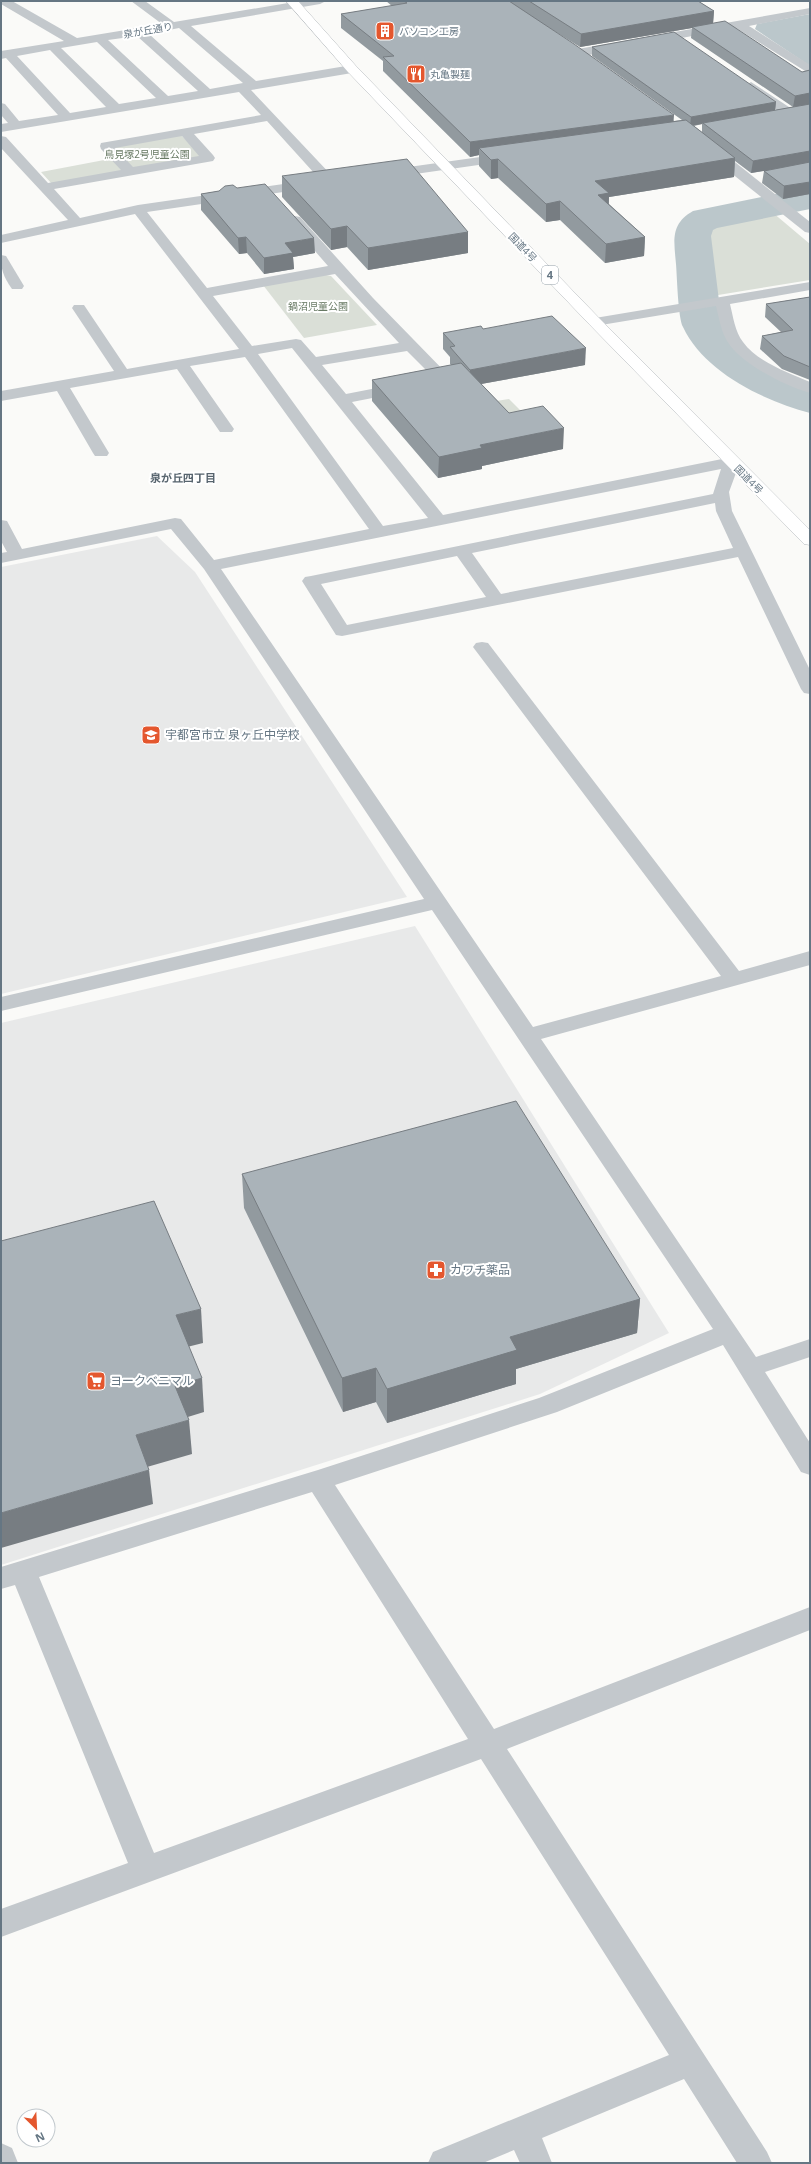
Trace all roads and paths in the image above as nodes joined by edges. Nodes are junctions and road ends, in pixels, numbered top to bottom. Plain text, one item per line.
1 (4, 1) edge
2 (137, 1) edge
3 (320, 1) edge
4 (294, 3) edge
5 (810, 11) edge
6 (738, 24) junction
7 (176, 25) junction
8 (139, 32) junction
9 (676, 35) junction
10 (99, 38) junction
11 (75, 42) junction
12 (564, 44) edge
13 (688, 44) edge
14 (52, 46) junction
15 (578, 53) junction
16 (5, 54) edge
17 (591, 62) edge
18 (352, 69) junction
19 (810, 70) edge
20 (740, 79) edge
21 (246, 85) junction
22 (206, 92) junction
23 (164, 99) junction
24 (1, 107) edge
25 (115, 108) junction
26 (66, 116) junction
27 (776, 116) edge
28 (270, 117) junction
29 (16, 125) junction
30 (1, 128) edge
31 (185, 132) junction
32 (1, 140) edge
33 (700, 142) edge
34 (520, 156) edge
35 (445, 166) junction
36 (130, 172) junction
37 (375, 175) edge
38 (768, 176) edge
39 (345, 179) edge
40 (747, 180) junction
41 (329, 181) junction
42 (45, 187) junction
43 (267, 190) junction
44 (277, 200) edge
45 (138, 209) junction
46 (286, 211) edge
47 (76, 221) junction
48 (810, 229) edge
49 (1, 239) edge
50 (1, 259) edge
51 (337, 269) junction
52 (17, 286) dead end
53 (810, 286) edge
54 (203, 293) junction
55 (722, 300) junction
56 (79, 308) dead end
57 (594, 322) junction
58 (410, 346) junction
59 (249, 352) junction
60 (312, 362) junction
61 (181, 364) junction
62 (123, 374) junction
63 (61, 385) junction
64 (810, 388) edge
65 (3, 392) edge
66 (342, 399) junction
67 (226, 429) dead end
68 (101, 453) dead end
69 (732, 462) junction
70 (722, 496) junction
71 (439, 520) junction
72 (1, 525) edge
73 (379, 532) junction
74 (810, 540) edge
75 (461, 550) junction
76 (743, 551) junction
77 (17, 555) junction
78 (1, 558) edge
79 (210, 566) junction
80 (498, 600) junction
81 (482, 647) dead end
82 (810, 689) edge
83 (437, 902) junction
84 (810, 958) edge
85 (734, 978) junction
86 (1, 1004) edge
87 (526, 1036) junction
88 (728, 1333) junction
89 (810, 1348) edge
90 (750, 1368) junction
91 (810, 1465) edge
92 (318, 1480) junction
93 (12, 1574) edge
94 (810, 1618) edge
95 (488, 1744) junction
96 (146, 1870) junction
97 (1, 1923) edge
98 (691, 2061) junction
99 (522, 2131) junction
100 (1, 2159) edge
101 (2, 2163) edge
102 (444, 2163) edge
103 (536, 2163) edge
104 (756, 2163) edge

1 - 11 street
2 - 7 street
3 - 4 street, 泉が丘通り
4 - 7 street, 泉が丘通り
4 - 18 highway, 国道4号 / 4
5 - 6 street
6 - 9 street
6 - 19 street
7 - 8 street, 泉が丘通り
7 - 21 street
8 - 10 street, 泉が丘通り
8 - 22 street
9 - 13 street
9 - 15 street
10 - 11 street, 泉が丘通り
10 - 23 street
11 - 14 street, 泉が丘通り
12 - 15 street
14 - 16 street, 泉が丘通り
14 - 25 street
15 - 17 street
16 - 26 street
18 - 21 street
18 - 35 highway, 国道4号 / 4
20 - 27 street
21 - 22 street
21 - 28 street
22 - 23 street
23 - 25 street
24 - 29 street
25 - 26 street
26 - 29 street
28 - 31 street
28 - 41 street
29 - 30 street
31 - 36 street
31 - 36 street
32 - 42 street
33 - 40 street
34 - 35 street
35 - 37 street
35 - 57 highway, 国道4号 / 4
36 - 42 street
38 - 40 street
39 - 41 street
40 - 48 street
41 - 43 street
42 - 47 street
43 - 44 street
43 - 45 street
45 - 47 street
45 - 54 street
46 - 51 street
47 - 49 street
50 - 52 street
51 - 54 street
51 - 58 street
53 - 55 street
54 - 59 street
55 - 57 street
55 - 64 street
56 - 62 street
57 - 69 highway, 国道4号 / 4
58 - 60 street
58 - 66 street
59 - 60 street
59 - 61 street
59 - 73 street
60 - 66 street
61 - 62 street
61 - 67 street
62 - 63 street
63 - 65 street
63 - 68 street
66 - 71 street
69 - 70 street
69 - 71 street
69 - 74 highway, 国道4号 / 4
70 - 75 street
70 - 76 street
71 - 73 street
72 - 77 street
73 - 79 street
75 - 80 street
75 - 80 street
76 - 80 street
76 - 82 street
77 - 78 street
77 - 79 street
79 - 83 street
81 - 85 street
83 - 86 street
83 - 87 street
84 - 85 street
85 - 87 street
87 - 88 street
88 - 90 street
88 - 92 street
89 - 90 street
90 - 91 street
92 - 93 street
92 - 95 street
93 - 96 street
94 - 95 street
95 - 96 street
95 - 98 street
96 - 97 street
98 - 99 street
98 - 104 street
99 - 102 street
99 - 103 street
100 - 101 street

